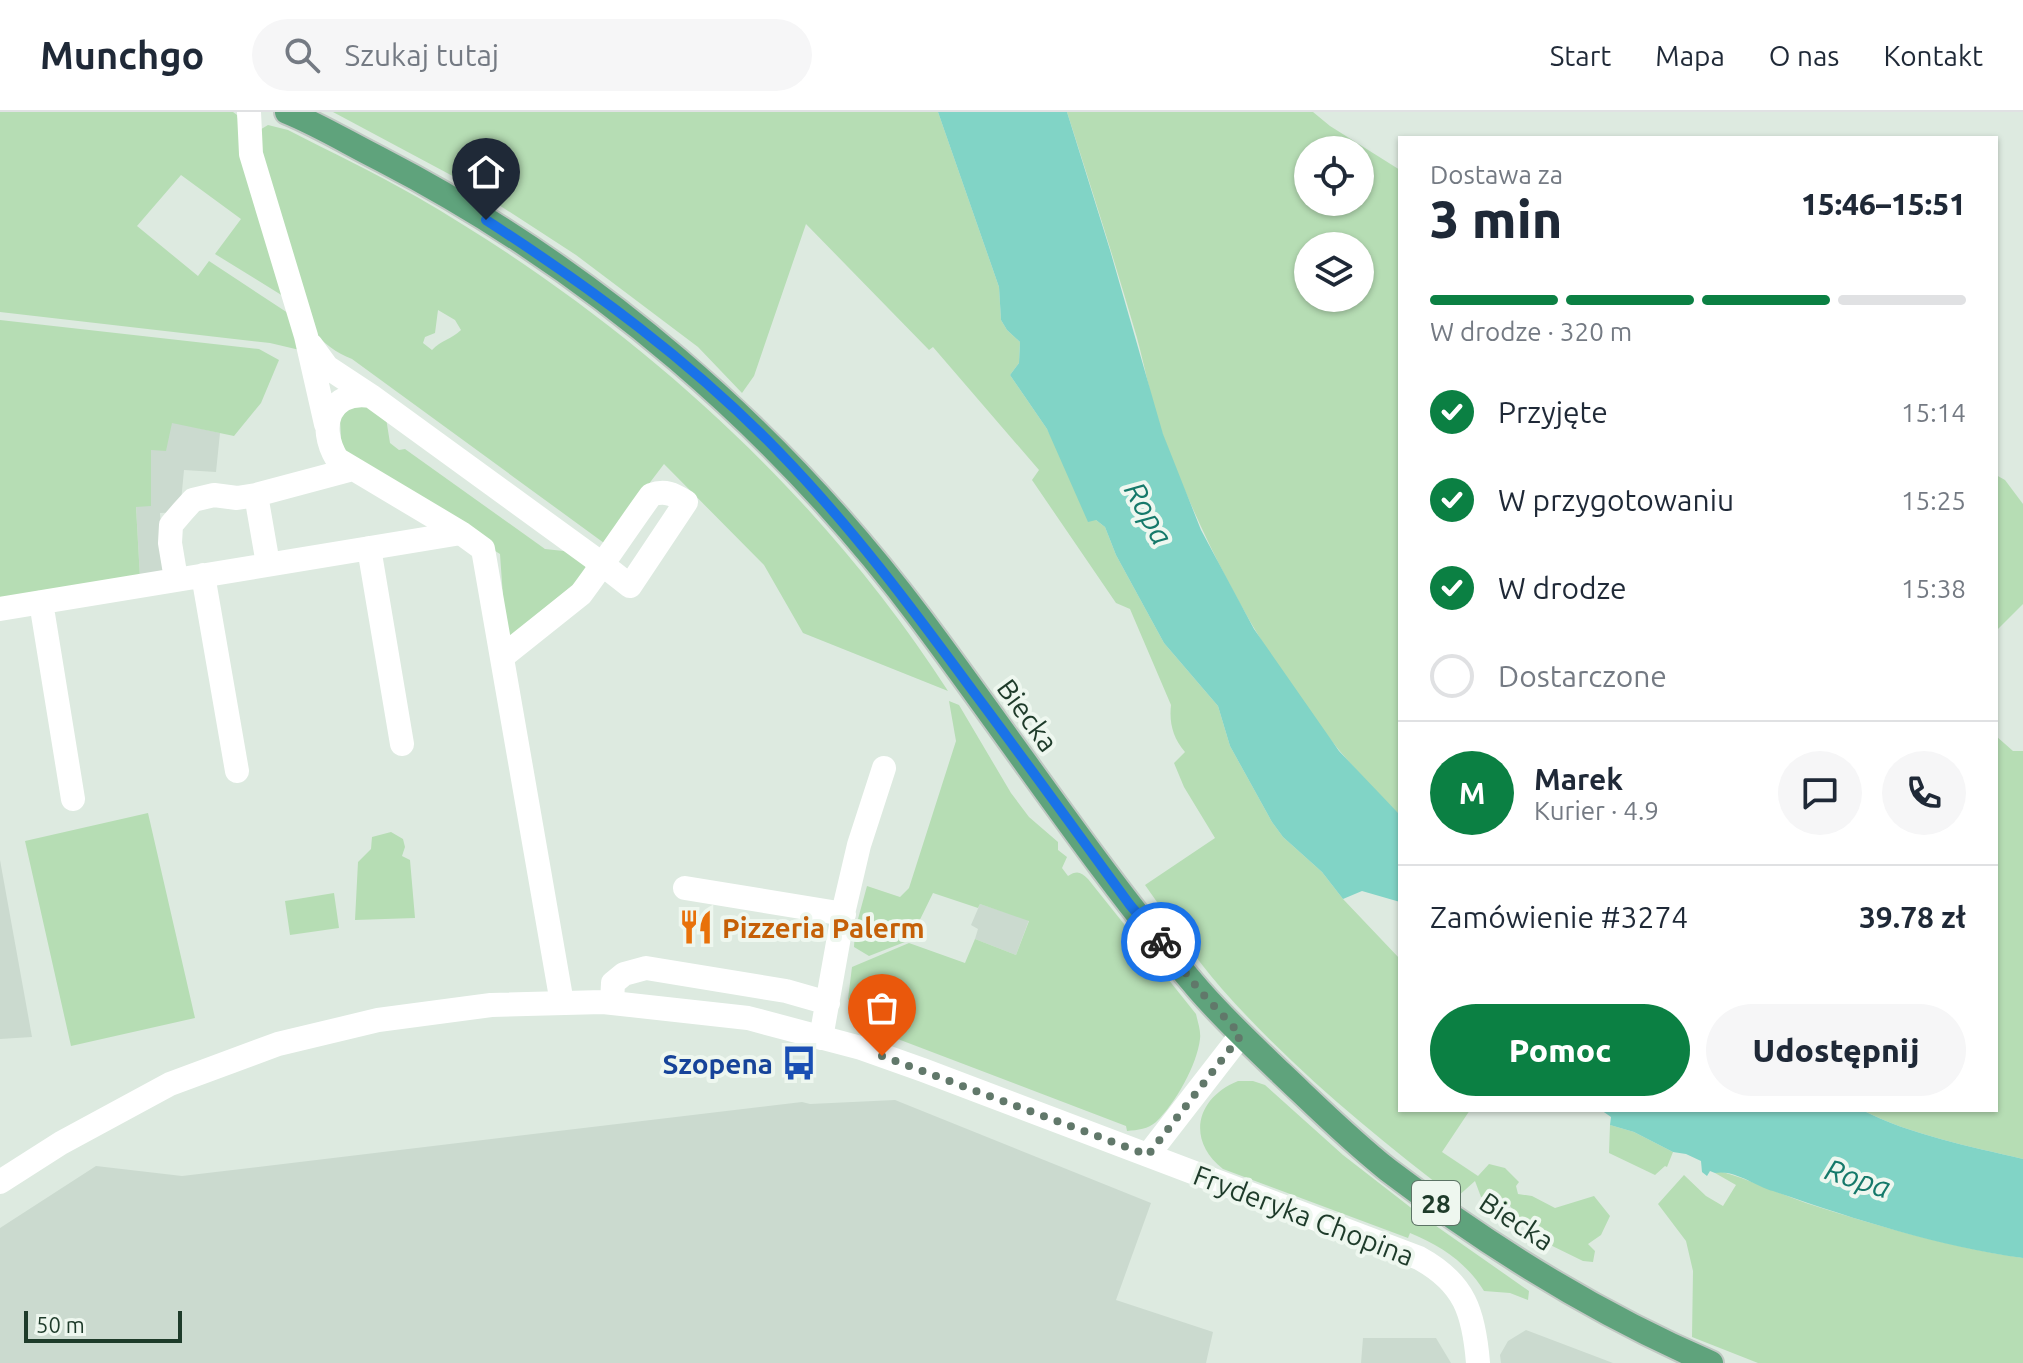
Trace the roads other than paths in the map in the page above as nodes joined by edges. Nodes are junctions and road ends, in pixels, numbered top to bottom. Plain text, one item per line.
1 (249, 112) edge
2 (287, 112) edge
3 (306, 336) junction
4 (371, 396) junction
5 (326, 424) junction
6 (353, 469) junction
7 (256, 495) junction
8 (461, 533) junction
9 (369, 548) junction
10 (268, 564) junction
11 (203, 575) junction
12 (176, 579) junction
13 (41, 602) junction
14 (0, 609) edge
15 (502, 657) junction
16 (402, 744) dead end
17 (884, 768) dead end
18 (237, 771) dead end
19 (73, 799) dead end
20 (685, 888) dead end
21 (844, 914) junction
22 (562, 1003) junction
23 (612, 1003) junction
24 (828, 1003) junction
25 (1241, 1035) junction
26 (821, 1038) junction
27 (1148, 1155) junction
28 (0, 1182) edge
29 (1478, 1363) edge
30 (1711, 1363) edge

1 - 3 street
2 - 25 main road, Biecka / 28
3 - 4 street
3 - 5 street
4 - 5 street
4 - 15 street
5 - 6 street
6 - 7 street
6 - 8 street
7 - 10 street
7 - 12 street
8 - 9 street
8 - 15 street
9 - 10 street
9 - 16 street
10 - 11 street
11 - 12 street
11 - 18 street
12 - 13 street
13 - 14 street
13 - 19 street
15 - 22 street
17 - 21 street
20 - 21 street
21 - 24 street
22 - 23 street, Fryderyka Chopina
22 - 28 street, Fryderyka Chopina
23 - 24 street
23 - 26 street, Fryderyka Chopina
24 - 26 street
25 - 27 street
25 - 30 main road, Biecka / 28
26 - 27 street, Fryderyka Chopina
27 - 29 street, Fryderyka Chopina

